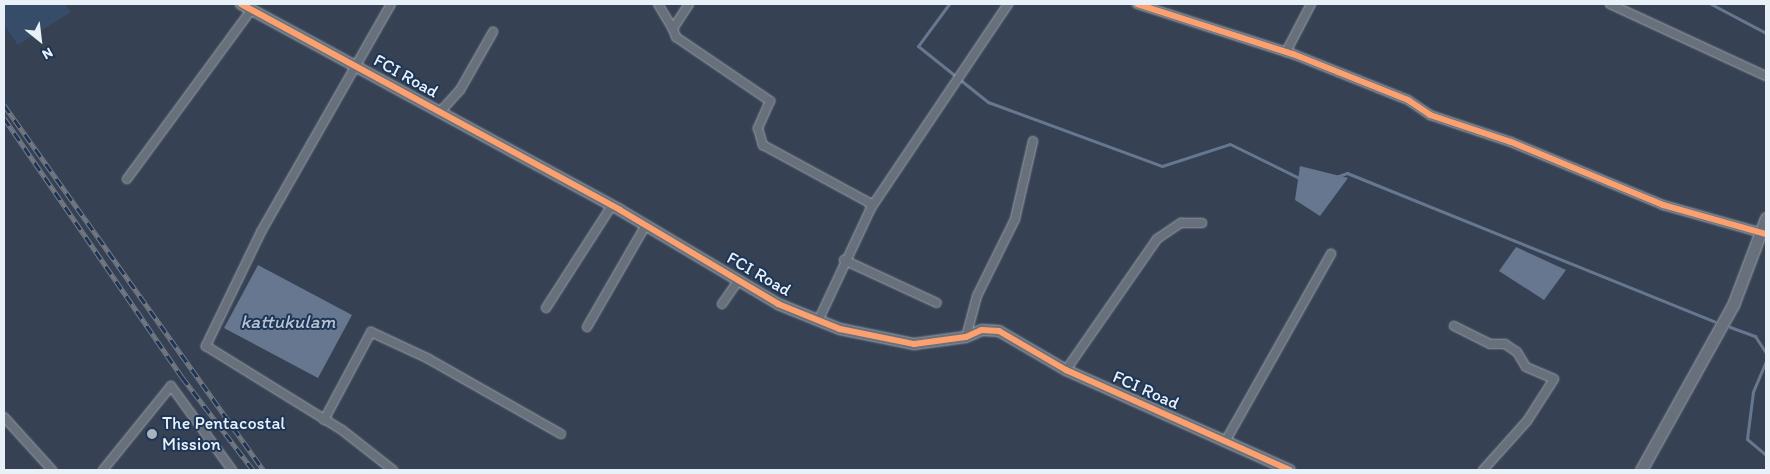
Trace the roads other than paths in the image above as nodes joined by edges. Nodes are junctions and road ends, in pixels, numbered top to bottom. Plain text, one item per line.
1 (241, 4) edge
2 (391, 4) edge
3 (658, 4) edge
4 (689, 4) edge
5 (1008, 4) edge
6 (1137, 4) edge
7 (1311, 4) edge
8 (1610, 4) edge
9 (251, 10) junction
10 (673, 29) junction
11 (493, 32) dead end
12 (1286, 52) junction
13 (355, 65) junction
14 (1766, 76) edge
15 (440, 112) junction
16 (1033, 140) dead end
17 (127, 178) dead end
18 (612, 206) junction
19 (871, 208) junction
20 (1766, 218) edge
21 (1202, 223) dead end
22 (646, 225) junction
23 (1763, 234) edge
24 (1331, 254) dead end
25 (844, 260) junction
26 (738, 280) junction
27 (937, 303) dead end
28 (722, 304) dead end
29 (546, 308) dead end
30 (818, 321) junction
31 (1454, 326) dead end
32 (586, 328) dead end
33 (966, 337) junction
34 (1066, 370) junction
35 (4, 417) edge
36 (324, 420) junction
37 (561, 434) dead end
38 (1225, 442) junction
39 (52, 470) edge
40 (103, 470) edge
41 (232, 470) edge
42 (393, 470) edge
43 (1290, 470) edge
44 (1483, 470) edge
45 (1641, 470) edge

1 - 9 street, FCI Road
2 - 13 street
3 - 10 street
4 - 10 street
5 - 19 street
6 - 12 street
7 - 12 street
8 - 14 street
9 - 13 street, FCI Road
9 - 17 street
10 - 19 street
11 - 15 street
12 - 23 street
13 - 15 street, FCI Road
13 - 36 street
15 - 18 street, FCI Road
16 - 33 street
18 - 22 street, FCI Road
18 - 29 street
19 - 25 street
20 - 23 main road
21 - 34 street
22 - 26 street, FCI Road
22 - 32 street
23 - 45 main road
24 - 38 street
25 - 27 street
25 - 30 street
26 - 28 street
26 - 30 street, FCI Road
30 - 33 street, FCI Road
31 - 44 street
33 - 34 street, FCI Road
34 - 38 street, FCI Road
35 - 39 street
36 - 37 street
36 - 42 street
38 - 43 street, FCI Road
40 - 41 street

